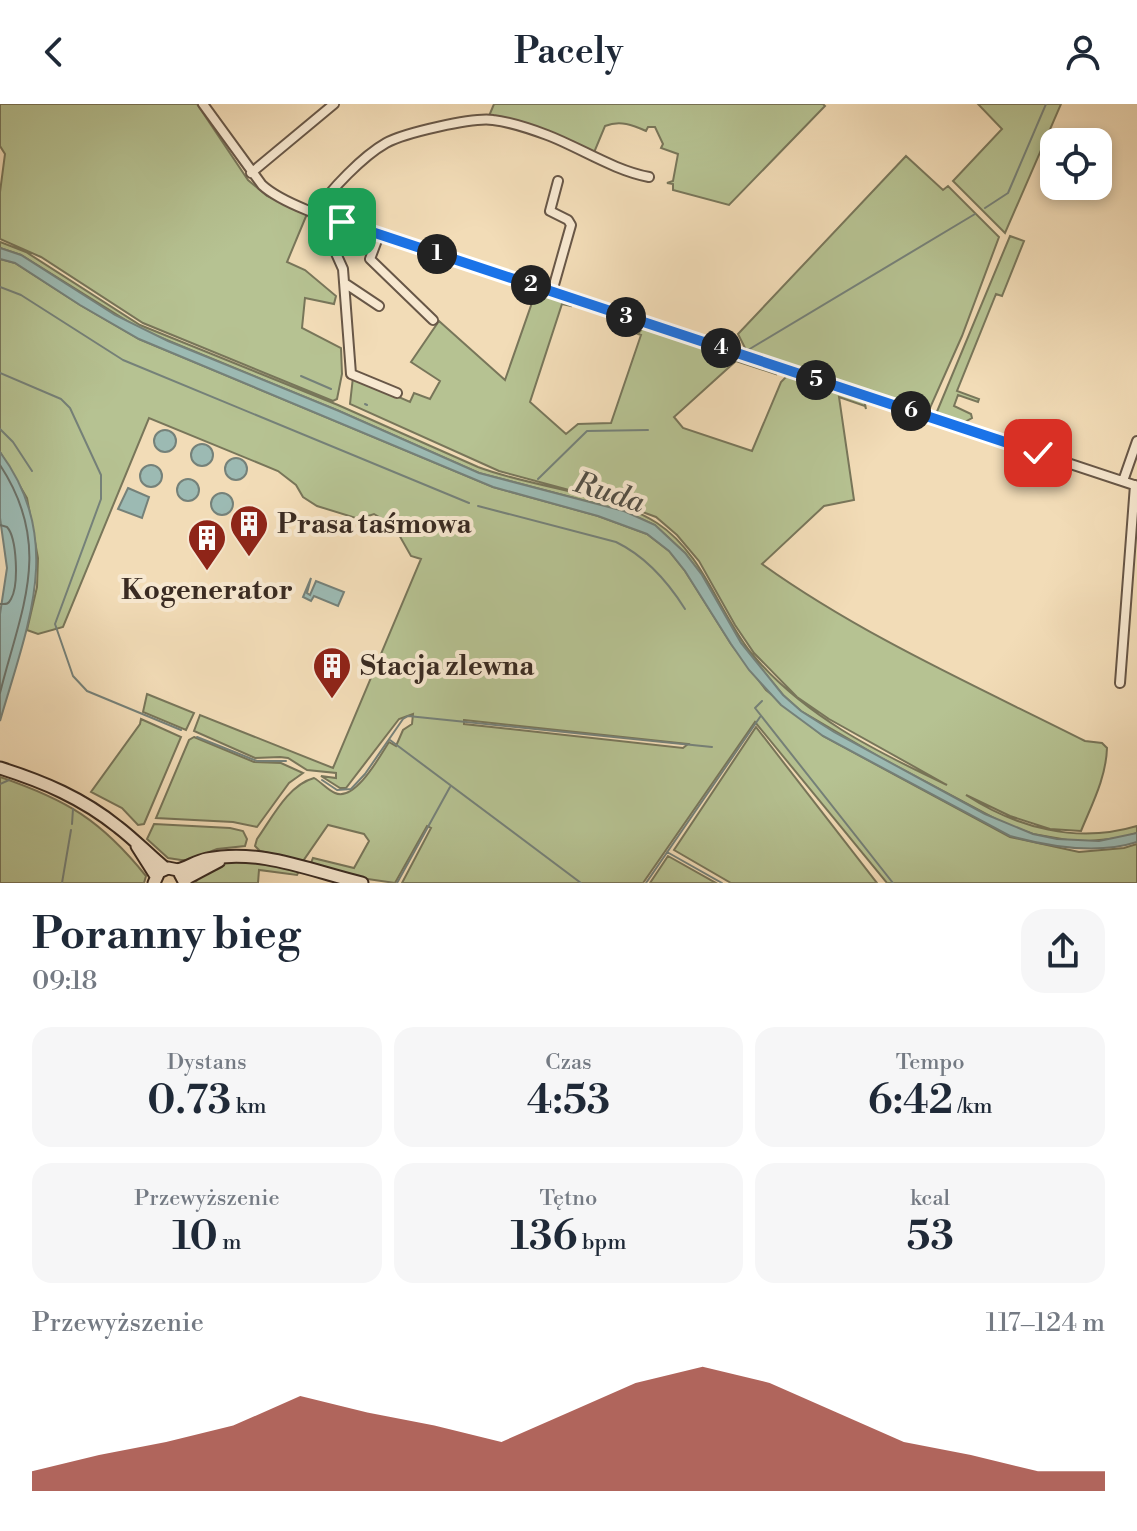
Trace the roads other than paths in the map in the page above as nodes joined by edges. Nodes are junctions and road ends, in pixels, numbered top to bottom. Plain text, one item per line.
1 (203, 104) edge
2 (334, 104) edge
3 (251, 173) junction
4 (649, 177) dead end
5 (558, 181) dead end
6 (314, 211) junction
7 (379, 235) junction
8 (334, 249) junction
9 (372, 251) junction
10 (346, 284) junction
11 (552, 292) junction
12 (379, 306) dead end
13 (433, 320) dead end
14 (397, 393) dead end
15 (1137, 441) edge
16 (1123, 481) junction
17 (1136, 486) edge
18 (1120, 683) dead end
19 (0, 768) edge
20 (171, 877) edge
21 (362, 883) edge

1 - 3 street
2 - 3 street
3 - 6 street
4 - 6 street
5 - 11 street
6 - 7 street
6 - 8 street
7 - 9 street
7 - 11 street
8 - 9 street
8 - 10 street
9 - 13 street
10 - 12 street
10 - 14 street
11 - 16 street
15 - 16 street
16 - 17 street
17 - 18 street
19 - 20 main road
20 - 21 main road

